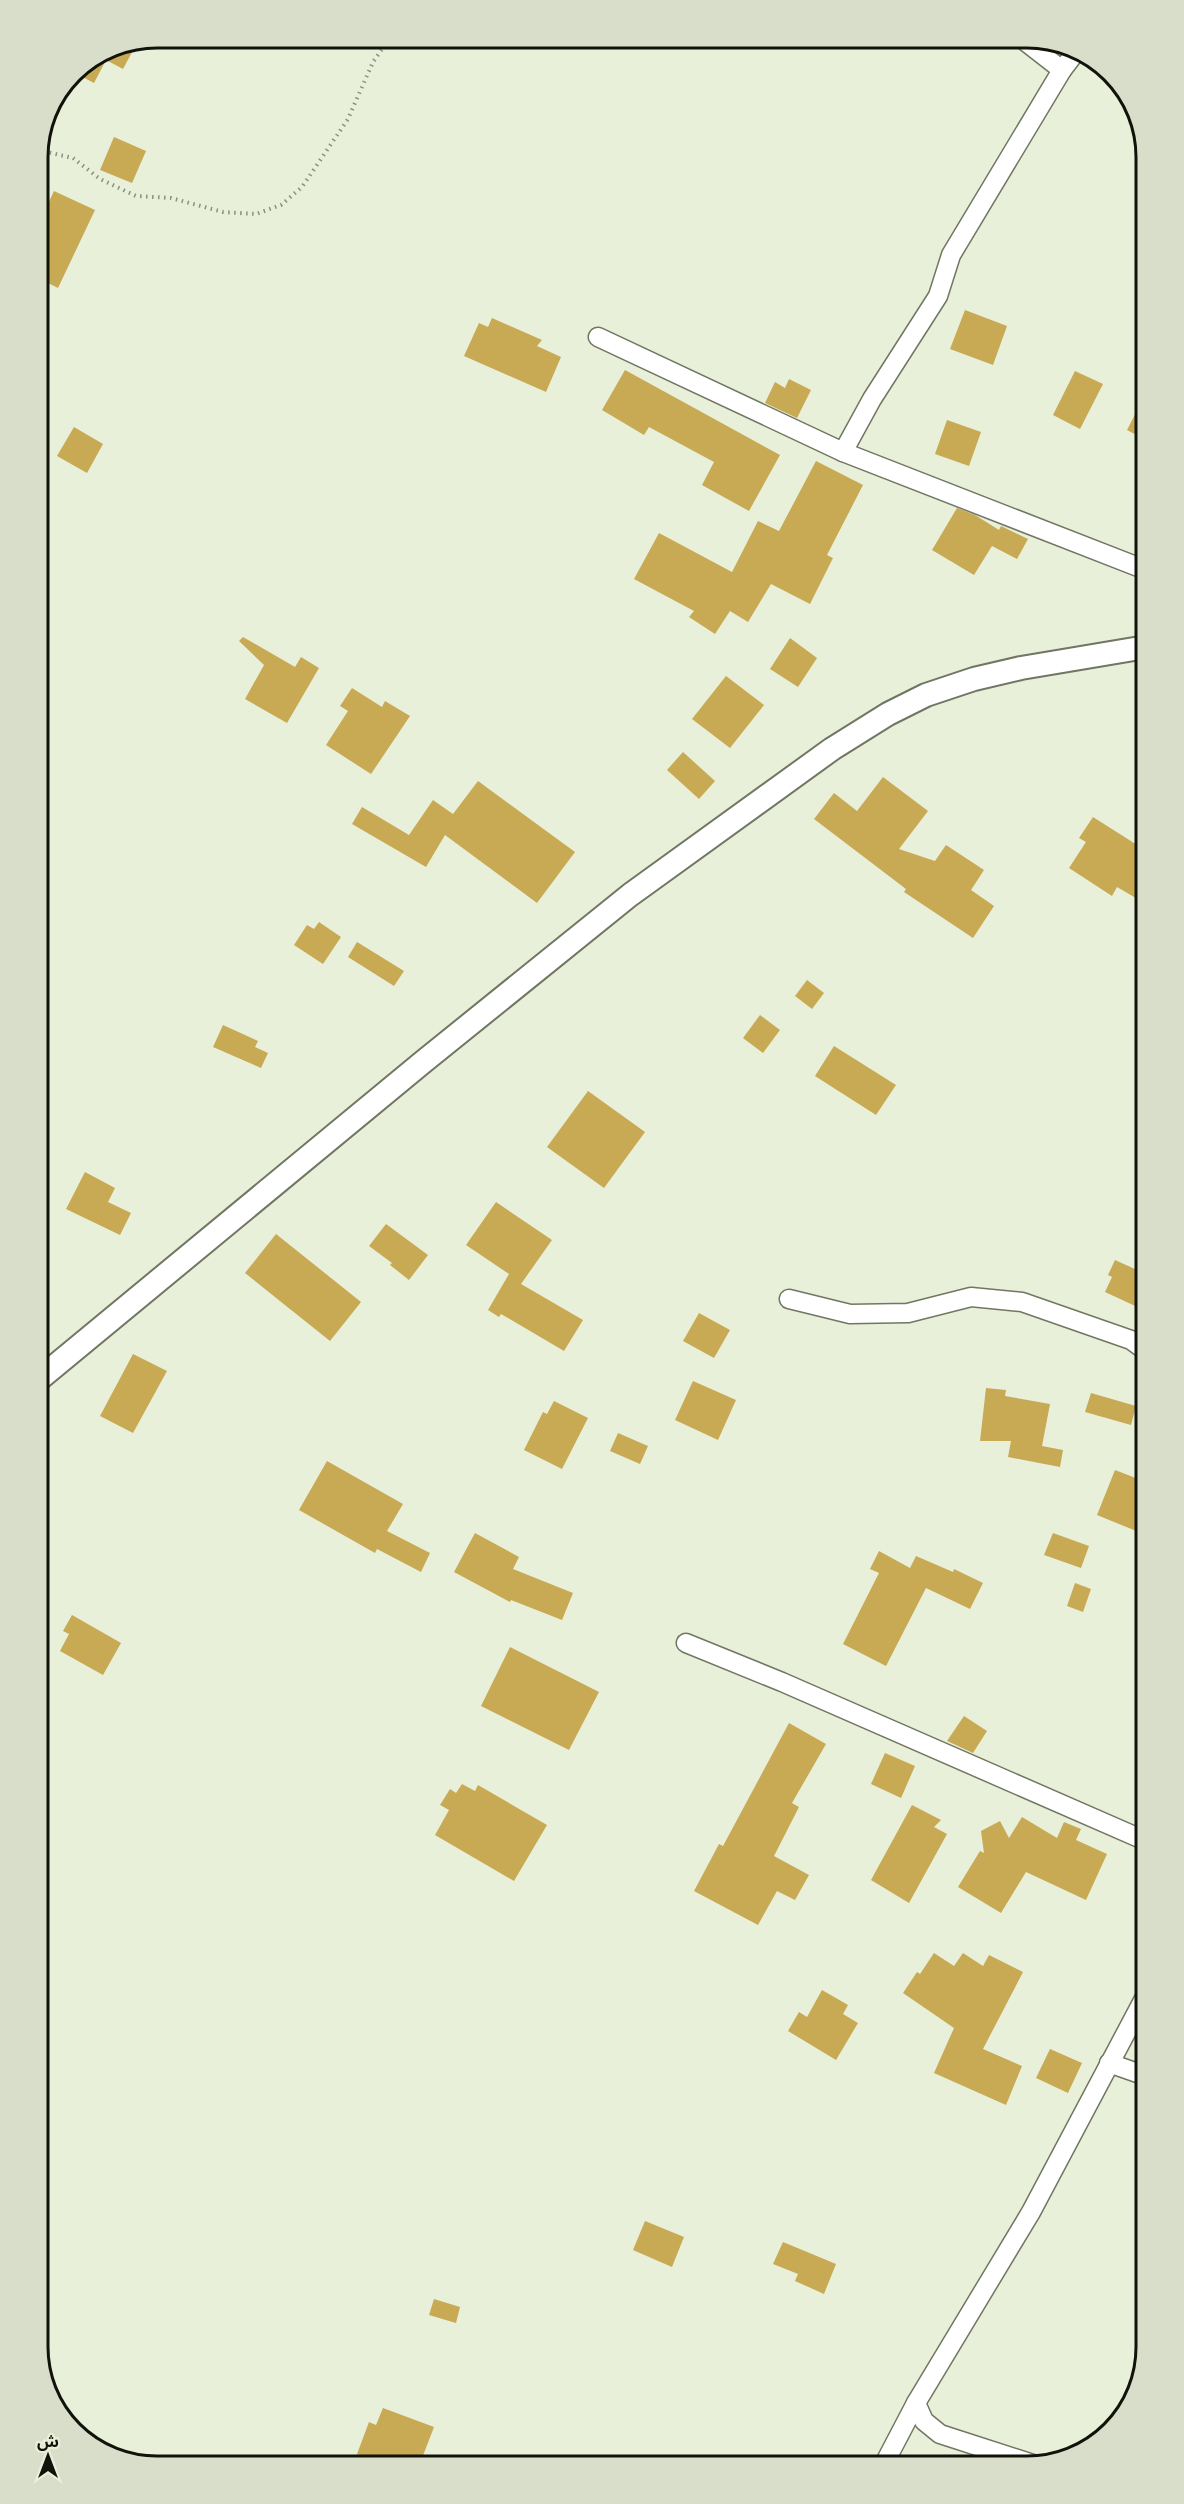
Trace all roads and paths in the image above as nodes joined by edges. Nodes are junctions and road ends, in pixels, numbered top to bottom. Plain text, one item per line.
1 (383, 48) edge
2 (1034, 48) edge
3 (1071, 58) edge
4 (1062, 70) junction
5 (48, 152) edge
6 (598, 337) dead end
7 (843, 452) junction
8 (1136, 566) edge
9 (1136, 649) edge
10 (789, 1299) dead end
11 (1136, 1344) edge
12 (48, 1372) edge
13 (686, 1643) dead end
14 (1136, 1837) edge
15 (1136, 2013) edge
16 (1109, 2063) junction
17 (1136, 2072) edge
18 (916, 2403) junction
19 (888, 2456) edge
20 (1008, 2456) edge

1 - 5 path
2 - 4 street
3 - 4 street
4 - 7 street
6 - 7 street
7 - 8 street
9 - 12 street
10 - 11 street
13 - 14 street
15 - 16 street
16 - 17 street
16 - 18 street
18 - 19 street
18 - 20 street

